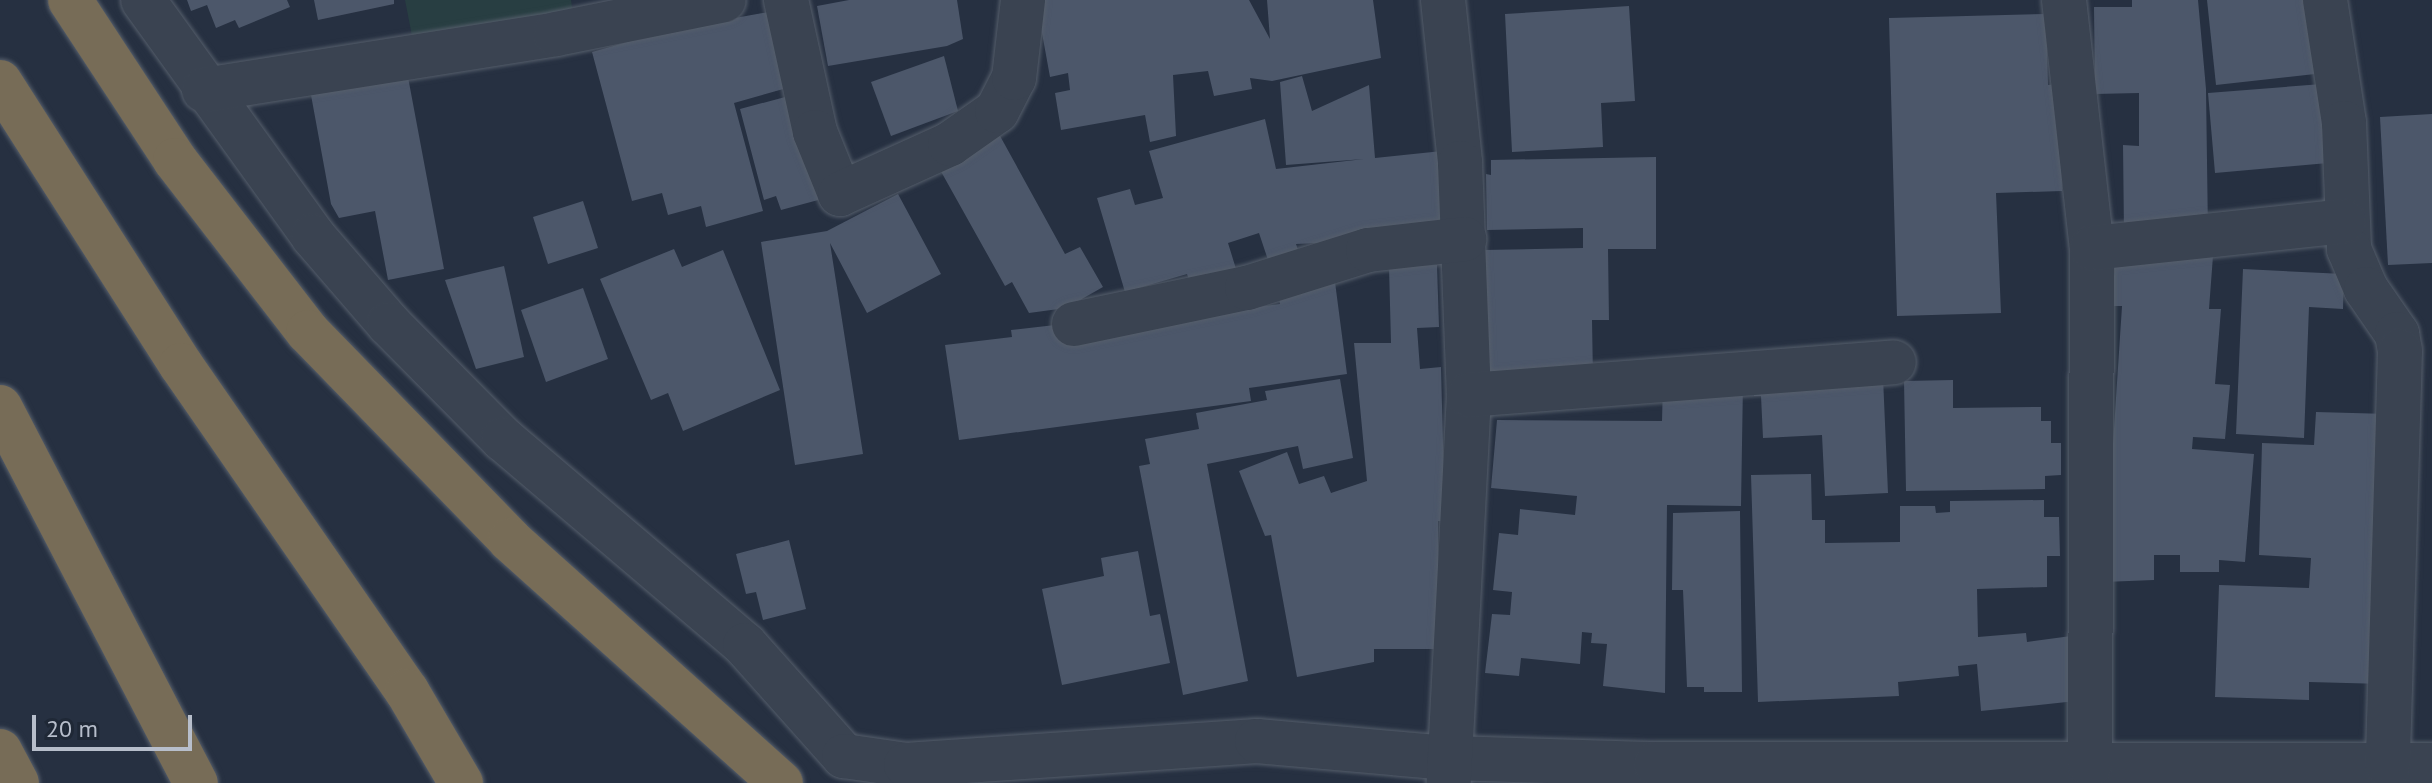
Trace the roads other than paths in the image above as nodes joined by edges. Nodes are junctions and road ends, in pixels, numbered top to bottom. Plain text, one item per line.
1 (70, 0) edge
2 (143, 0) edge
3 (724, 0) edge
4 (786, 0) edge
5 (1023, 0) edge
6 (1443, 0) edge
7 (2064, 0) edge
8 (2325, 0) edge
9 (0, 82) edge
10 (204, 90) junction
11 (2344, 221) junction
12 (1464, 239) junction
13 (2092, 248) junction
14 (1074, 324) dead end
15 (1894, 362) dead end
16 (1469, 395) junction
17 (0, 407) edge
18 (0, 751) edge
19 (2090, 765) junction
20 (2432, 765) edge
21 (2388, 766) junction
22 (1449, 771) edge
23 (17, 783) edge
24 (196, 783) edge
25 (461, 783) edge
26 (781, 783) edge

1 - 26 highway
2 - 10 street
3 - 10 street
4 - 5 street
6 - 12 street
7 - 13 street
8 - 11 street
9 - 25 highway
10 - 22 street
11 - 13 street
11 - 21 street
12 - 14 street
12 - 16 street
13 - 19 street
15 - 16 street
16 - 22 street
17 - 24 highway
18 - 23 highway
19 - 21 street
19 - 22 street
20 - 21 street

